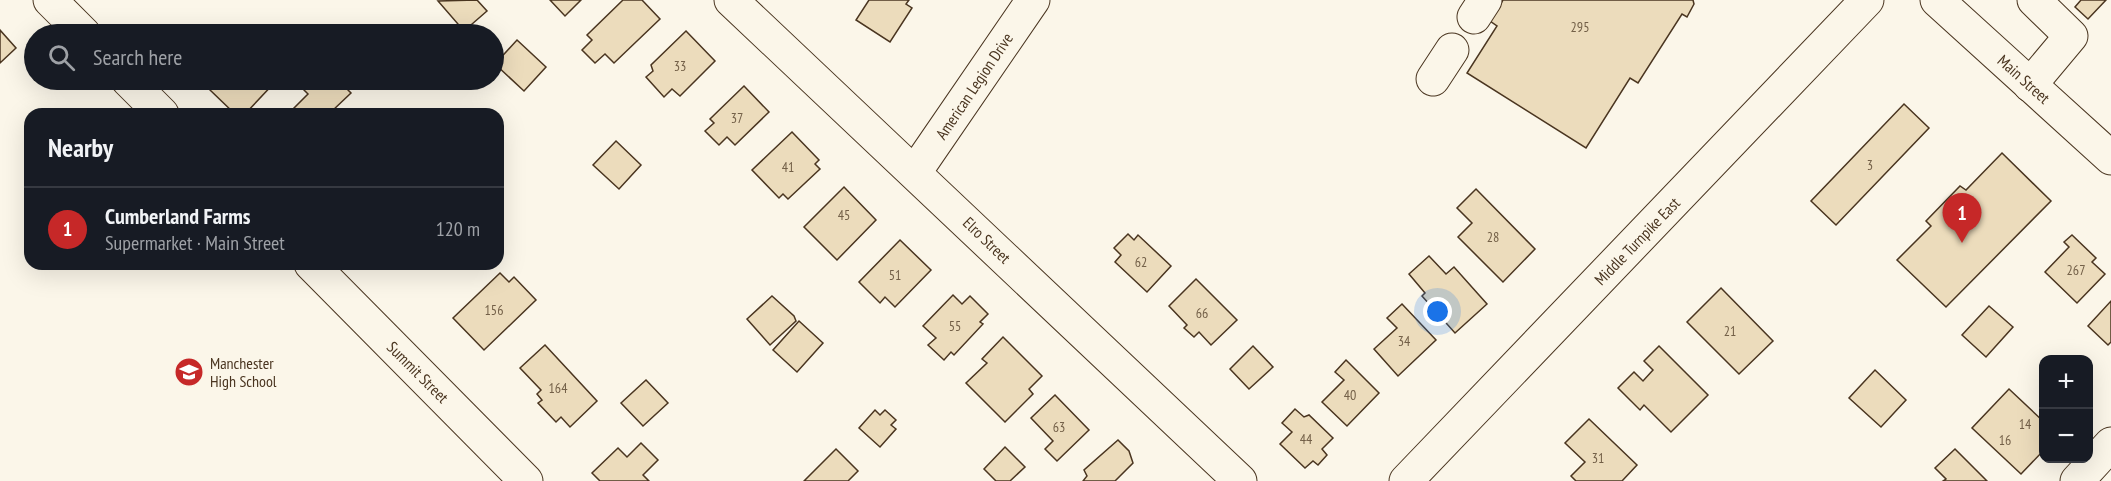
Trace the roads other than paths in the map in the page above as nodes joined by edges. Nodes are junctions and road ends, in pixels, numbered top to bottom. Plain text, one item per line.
1 (50, 0) edge
2 (731, 0) edge
3 (1033, 0) edge
4 (1867, 0) edge
5 (1937, 0) edge
6 (2034, 0) edge
7 (74, 24) edge
8 (1452, 50) dead end
9 (1433, 78) dead end
10 (2030, 85) junction
11 (138, 90) edge
12 (156, 108) edge
13 (2111, 158) edge
14 (915, 172) junction
15 (316, 270) edge
16 (2111, 444) edge
17 (526, 481) edge
18 (1240, 481) edge
19 (1406, 481) edge
20 (2077, 481) edge

1 - 7 street
2 - 14 street, Elro Street
3 - 14 street, American Legion Drive
4 - 19 street, Middle Turnpike East
5 - 10 street, Main Street
6 - 10 street
8 - 9 street
10 - 13 street, Main Street
11 - 12 street
14 - 18 street, Elro Street
15 - 17 street, Summit Street
16 - 20 street

